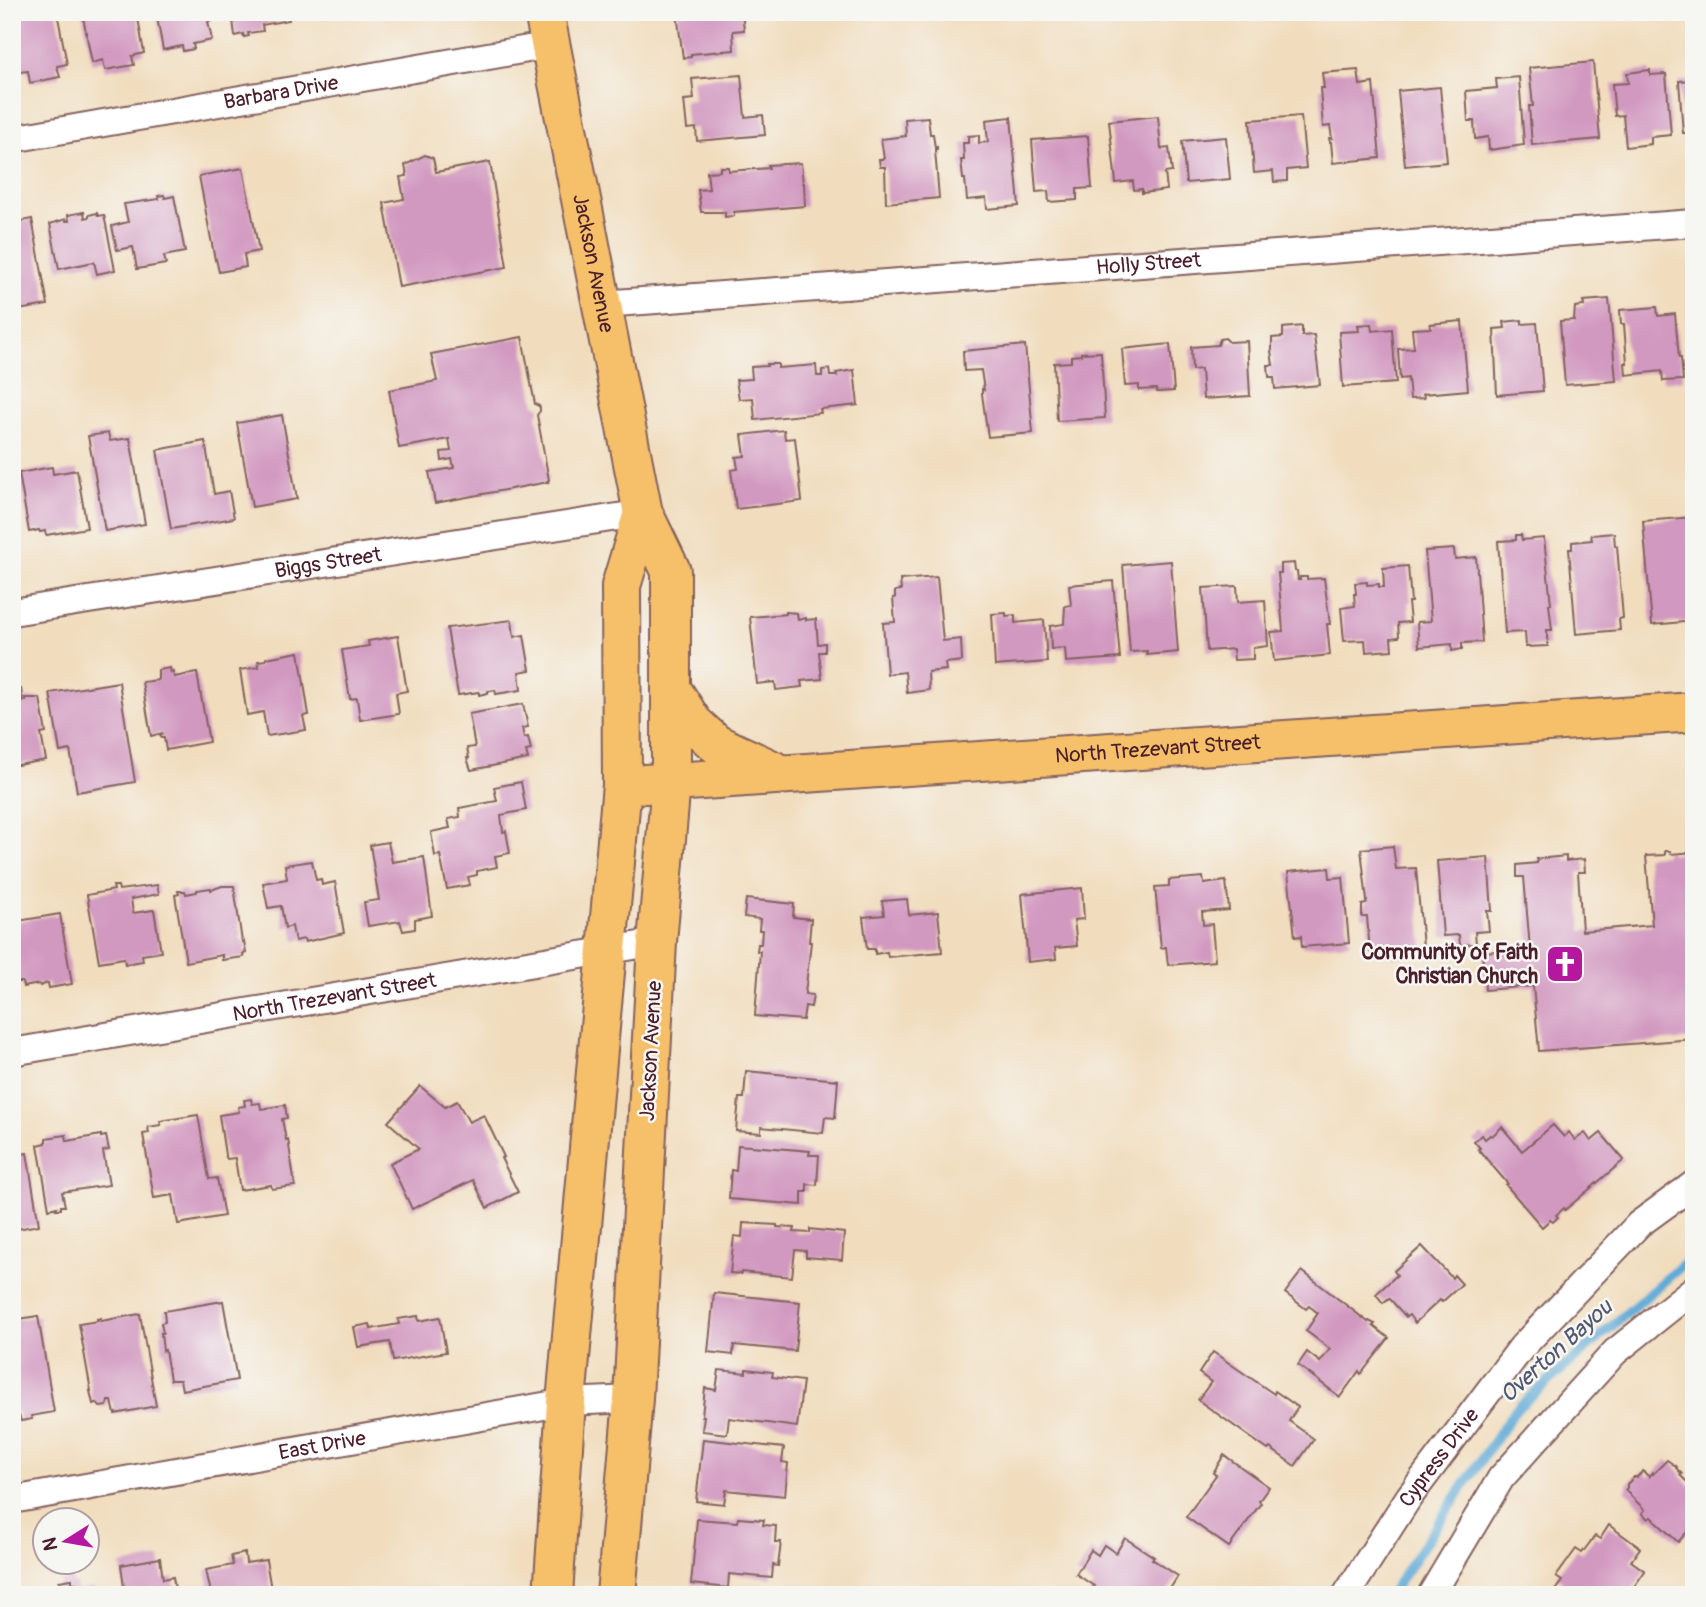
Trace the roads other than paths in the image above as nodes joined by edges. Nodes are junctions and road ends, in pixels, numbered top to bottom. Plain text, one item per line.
1 (547, 29) edge
2 (12, 139) edge
3 (1694, 223) edge
4 (602, 304) junction
5 (643, 513) junction
6 (12, 612) edge
7 (671, 688) junction
8 (1694, 712) edge
9 (783, 775) junction
10 (671, 782) junction
11 (622, 785) junction
12 (657, 942) junction
13 (607, 951) junction
14 (12, 1052) edge
15 (1694, 1184) edge
16 (1694, 1289) edge
17 (633, 1399) junction
18 (566, 1402) junction
19 (12, 1500) edge
20 (553, 1595) edge
21 (616, 1595) edge
22 (1346, 1595) edge
23 (1431, 1595) edge

1 - 2 street, Barbara Drive
1 - 4 main road, Jackson Avenue
3 - 4 street, Holly Street
4 - 5 main road, Jackson Avenue
5 - 6 street, Biggs Street
5 - 7 main road, Jackson Avenue
5 - 11 main road, Jackson Avenue
7 - 9 main road
7 - 10 main road, Jackson Avenue
8 - 9 main road, North Trezevant Street
9 - 10 main road, North Trezevant Street
10 - 11 main road, North Trezevant Street
10 - 12 main road, Jackson Avenue
11 - 13 main road, Jackson Avenue
12 - 13 street, North Trezevant Street
12 - 17 main road, Jackson Avenue
13 - 14 street, North Trezevant Street
13 - 18 main road, Jackson Avenue
15 - 22 street, Cypress Drive
16 - 23 street
17 - 18 street, East Drive
17 - 21 main road, Jackson Avenue
18 - 19 street, East Drive
18 - 20 main road, Jackson Avenue

